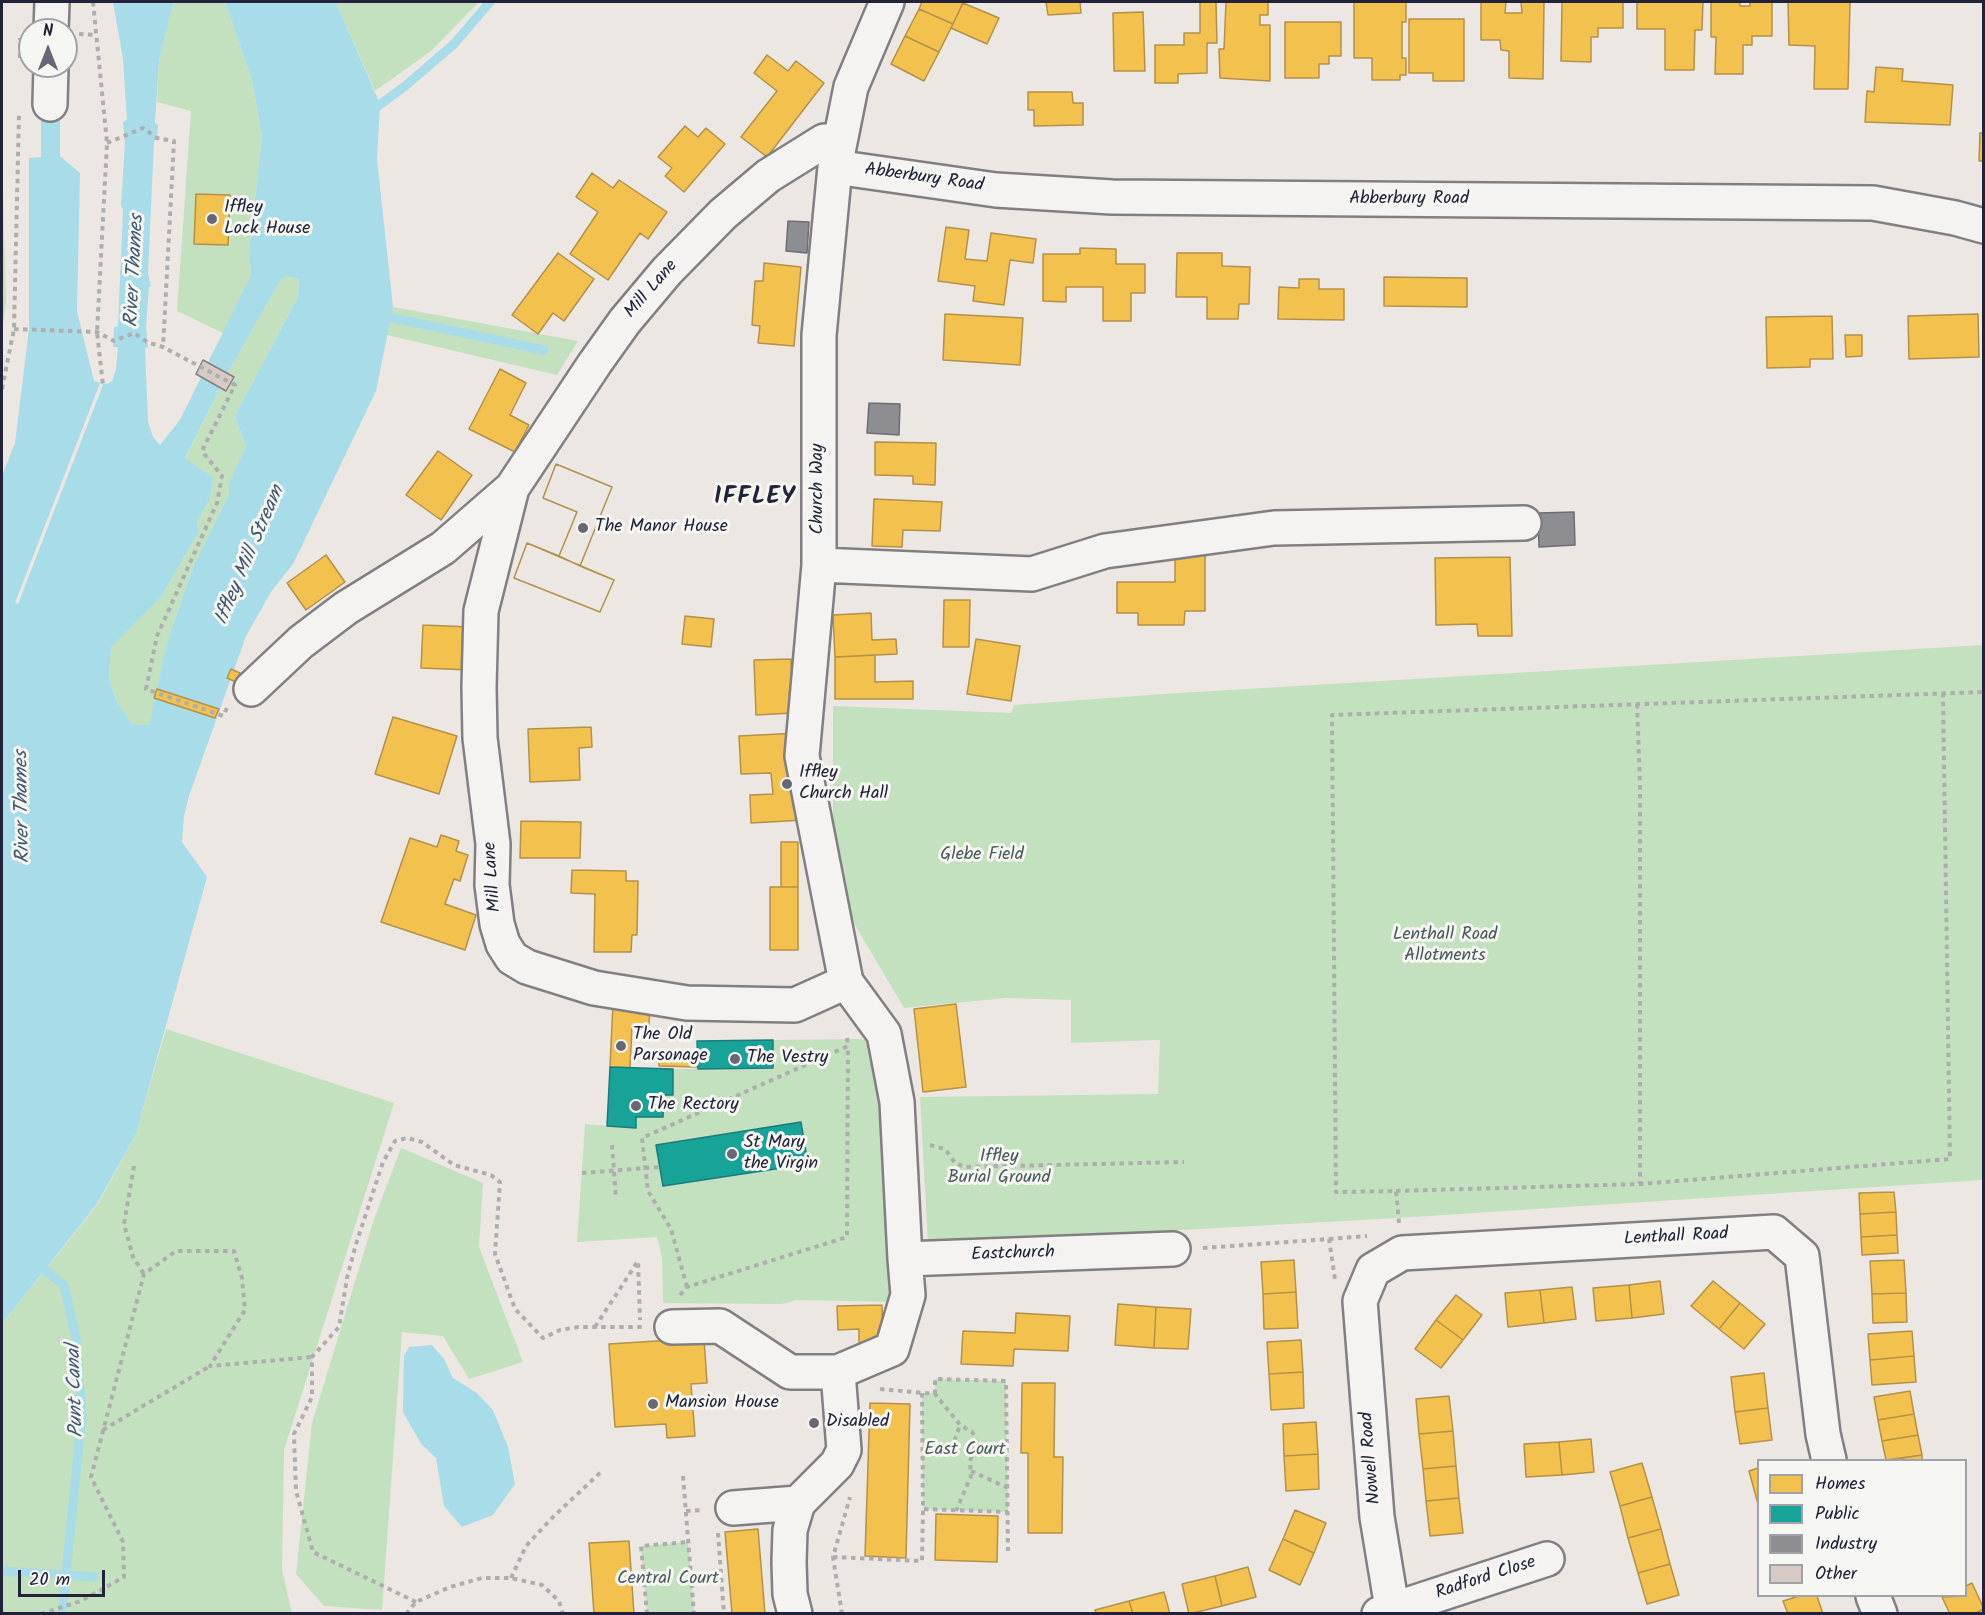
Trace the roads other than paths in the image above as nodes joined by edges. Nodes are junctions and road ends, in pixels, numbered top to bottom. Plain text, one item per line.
1 (52, 2) edge
2 (887, 2) edge
3 (43, 18) edge
4 (35, 78) edge
5 (35, 102) road end
6 (836, 155) junction
7 (1983, 226) edge
8 (512, 488) junction
9 (1524, 523) dead end
10 (819, 565) junction
11 (251, 688) dead end
12 (846, 982) junction
13 (1173, 1249) road end
14 (905, 1259) junction
15 (1359, 1300) joint
16 (656, 1327) road end
17 (838, 1372) junction
18 (1830, 1459) edge
19 (798, 1503) junction
20 (725, 1520) road end
21 (1546, 1559) dead end
22 (1873, 1597) edge
23 (1388, 1612) edge
24 (795, 1614) edge
25 (1880, 1614) edge

1 - 3 street
2 - 6 street, Church Way
4 - 5 street
6 - 7 street, Abberbury Road
6 - 8 street, Mill Lane
6 - 10 street, Church Way
8 - 11 street, Mill Lane
8 - 12 street, Mill Lane
9 - 10 street
10 - 12 street, Church Way
12 - 14 street
13 - 14 street, Eastchurch
14 - 17 street
15 - 18 street, Lenthall Road
15 - 23 street, Nowell Road
16 - 17 street
17 - 19 street
19 - 20 street
19 - 24 street
21 - 23 street, Radford Close
22 - 25 street

